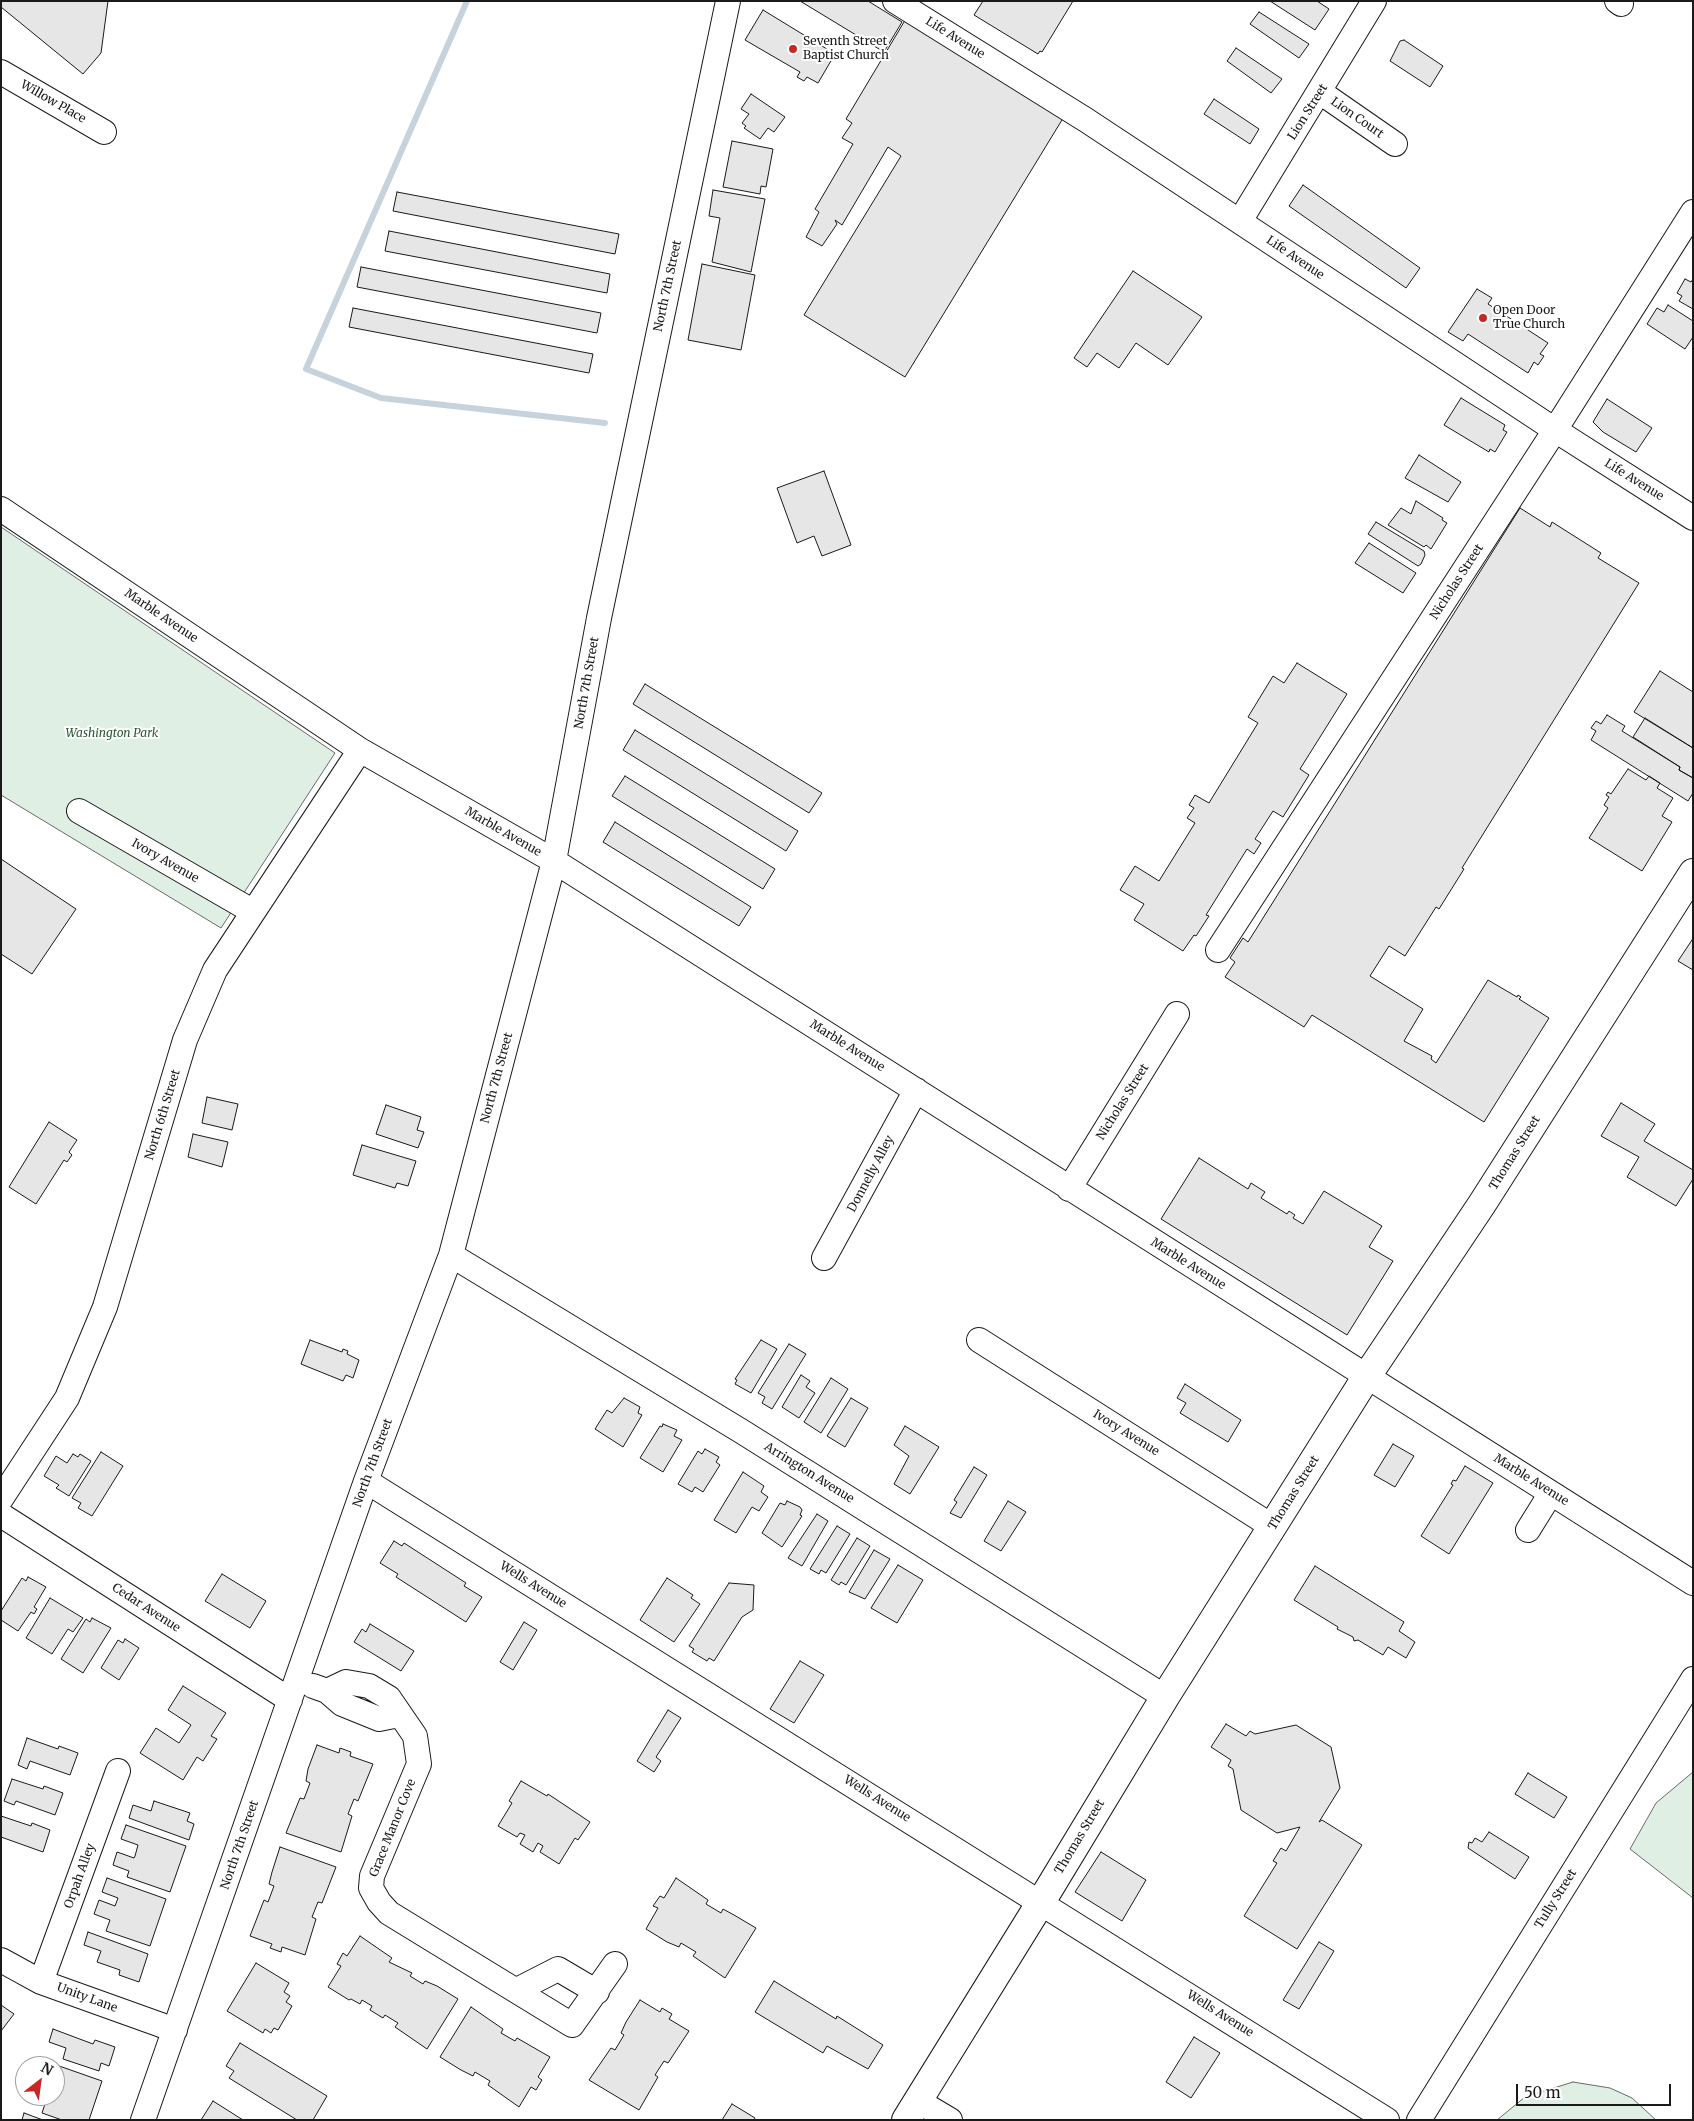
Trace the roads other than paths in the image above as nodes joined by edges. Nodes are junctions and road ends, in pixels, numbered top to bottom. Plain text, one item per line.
1 (728, 1) edge
2 (895, 1) edge
3 (1374, 1) edge
4 (1, 72) edge
5 (1320, 92) junction
6 (104, 132) dead end
7 (1395, 144) dead end
8 (1693, 212) edge
9 (1240, 221) junction
10 (1555, 430) junction
11 (1, 509) edge
12 (1693, 518) edge
13 (360, 750) junction
14 (79, 811) dead end
15 (554, 862) junction
16 (1693, 873) edge
17 (252, 911) junction
18 (1218, 950) dead end
19 (1177, 1014) dead end
20 (916, 1090) junction
21 (1069, 1189) junction
22 (451, 1255) junction
23 (824, 1258) dead end
24 (979, 1340) dead end
25 (1367, 1376) junction
26 (366, 1481) junction
27 (1551, 1493) junction
28 (1, 1498) edge
29 (1, 1515) edge
30 (1273, 1526) junction
31 (1528, 1530) dead end
32 (1693, 1583) edge
33 (1693, 1679) edge
34 (293, 1690) junction
35 (1165, 1696) junction
36 (118, 1771) dead end
37 (1042, 1902) junction
38 (1, 1960) edge
39 (615, 1964) dead end
40 (41, 1982) junction
41 (517, 1990) junction
42 (596, 1992) junction
43 (175, 2030) junction
44 (912, 2110) edge
45 (144, 2120) edge
46 (950, 2120) edge
47 (1387, 2120) edge
48 (1420, 2120) edge

1 - 15 street, North 7th Street
2 - 9 street, Life Avenue
3 - 5 street, Lion Street
4 - 6 street, Willow Place
5 - 7 street, Lion Court
5 - 9 street, Lion Street
8 - 10 street, Nicholas Street
9 - 10 street, Life Avenue
10 - 12 street, Life Avenue
10 - 18 street, Nicholas Street
11 - 13 street, Marble Avenue
13 - 15 street, Marble Avenue
13 - 17 street, North 6th Street
14 - 17 street, Ivory Avenue
15 - 20 street, Marble Avenue
15 - 22 street, North 7th Street
16 - 25 main road, Thomas Street
17 - 28 street, North 6th Street
19 - 21 street, Nicholas Street
20 - 21 street, Marble Avenue
20 - 23 street, Donnelly Alley
21 - 25 street, Marble Avenue
22 - 26 street, North 7th Street
22 - 35 street, Arrington Avenue
24 - 30 street, Ivory Avenue
25 - 27 street, Marble Avenue
25 - 30 main road, Thomas Street
26 - 34 street, North 7th Street
26 - 37 street, Wells Avenue
27 - 31 street
27 - 32 street, Marble Avenue
29 - 34 street, Cedar Avenue
30 - 35 main road, Thomas Street
33 - 48 street, Tully Street
34 - 41 street, Grace Manor Cove
34 - 43 street, North 7th Street
35 - 37 main road, Thomas Street
36 - 40 street, Orpah Alley
37 - 44 main road, Thomas Street
37 - 47 street, Wells Avenue
38 - 40 street, Unity Lane
39 - 42 street, Grace Manor Cove
40 - 43 street, Unity Lane
41 - 42 street
41 - 42 street, Grace Manor Cove
43 - 45 street, North 7th Street
44 - 46 street

